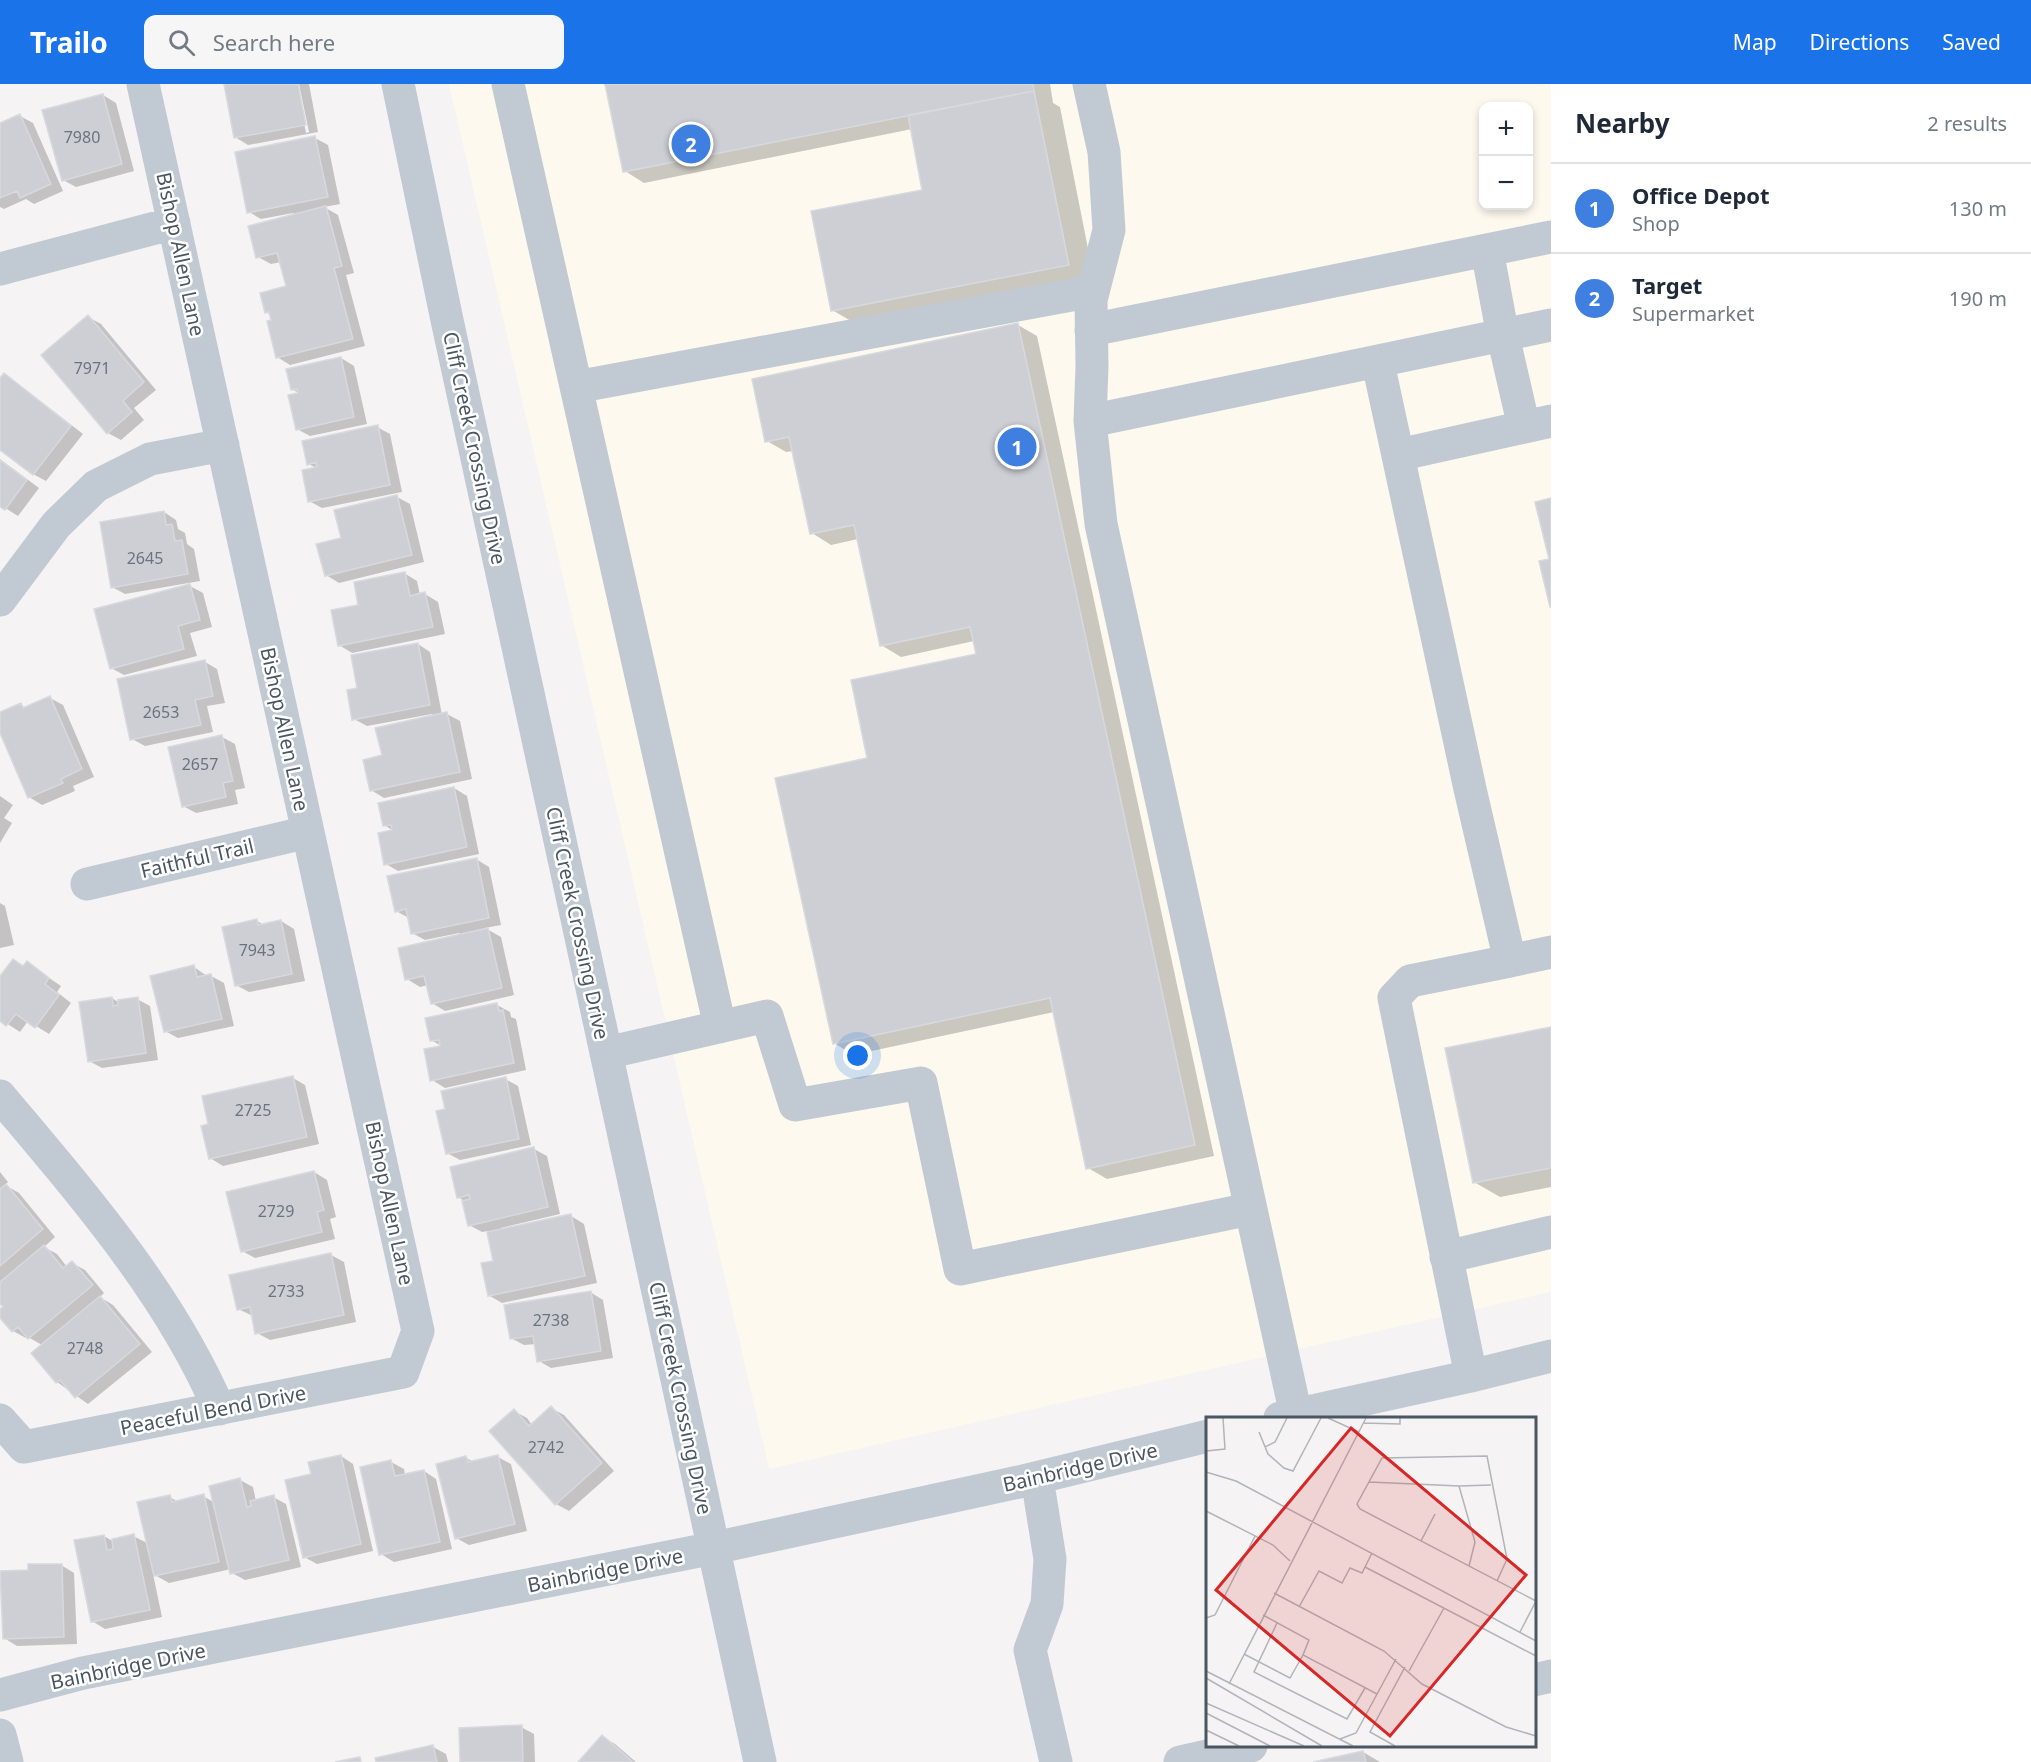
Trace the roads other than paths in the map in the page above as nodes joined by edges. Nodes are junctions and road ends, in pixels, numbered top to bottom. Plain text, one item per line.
1 (143, 84) edge
2 (398, 84) edge
3 (508, 84) edge
4 (1089, 84) edge
5 (174, 223) junction
6 (1551, 237) edge
7 (1487, 250) junction
8 (0, 269) edge
9 (1093, 291) junction
10 (1551, 325) edge
11 (1091, 330) junction
12 (1503, 336) junction
13 (1377, 363) junction
14 (576, 387) junction
15 (1090, 421) junction
16 (1537, 424) edge
17 (223, 445) junction
18 (1398, 455) junction
19 (0, 600) edge
20 (308, 832) junction
21 (87, 884) dead end
22 (1551, 952) edge
23 (1510, 961) junction
24 (720, 1027) junction
25 (606, 1053) junction
26 (0, 1096) edge
27 (1250, 1209) junction
28 (1551, 1232) edge
29 (1446, 1257) junction
30 (1551, 1356) edge
31 (403, 1371) joint
32 (1471, 1376) junction
33 (219, 1409) junction
34 (1288, 1417) edge
35 (0, 1420) edge
36 (1206, 1436) edge
37 (1037, 1478) junction
38 (714, 1548) junction
39 (1551, 1676) edge
40 (1536, 1680) edge
41 (0, 1695) edge
42 (0, 1735) edge
43 (1247, 1747) edge
44 (7, 1762) edge
45 (760, 1762) edge
46 (1056, 1762) edge
47 (1180, 1762) edge

1 - 5 street, Bishop Allen Lane
2 - 25 street, Cliff Creek Crossing Drive
3 - 14 street
4 - 9 street
5 - 8 street
5 - 17 street, Bishop Allen Lane
6 - 7 street
7 - 11 street
7 - 12 street
9 - 11 street
9 - 14 street
10 - 12 street
11 - 15 street
12 - 13 street
12 - 16 street
13 - 15 street
13 - 18 street
14 - 24 street
15 - 27 street
16 - 18 street
17 - 19 street
17 - 20 street, Bishop Allen Lane
18 - 23 street
20 - 21 street, Faithful Trail
20 - 31 street, Bishop Allen Lane
22 - 23 street
23 - 29 street
24 - 25 street
24 - 27 street
25 - 38 street, Cliff Creek Crossing Drive
26 - 33 street
27 - 34 street
28 - 29 street
29 - 32 street
30 - 32 street
31 - 33 street, Peaceful Bend Drive
32 - 34 street
33 - 35 street, Peaceful Bend Drive
36 - 37 street, Bainbridge Drive
37 - 38 street, Bainbridge Drive
37 - 46 street
38 - 41 street, Bainbridge Drive
38 - 45 street, Cliff Creek Crossing Drive
39 - 40 street
42 - 44 street
43 - 47 street

